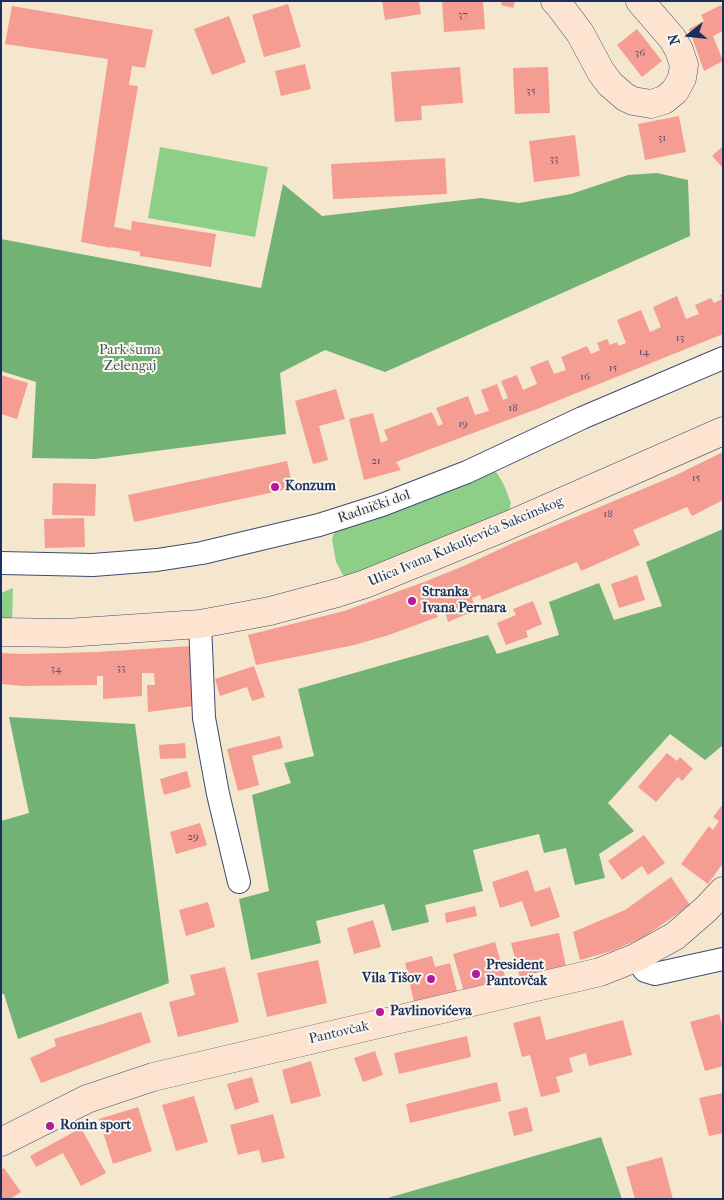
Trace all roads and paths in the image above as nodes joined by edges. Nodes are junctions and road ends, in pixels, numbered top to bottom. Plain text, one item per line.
1 (555, 1) edge
2 (640, 1) edge
3 (723, 358) edge
4 (723, 431) edge
5 (1, 563) edge
6 (200, 624) junction
7 (1, 632) edge
8 (239, 882) dead end
9 (723, 891) edge
10 (635, 958) junction
11 (723, 959) edge
12 (1, 1142) edge

1 - 2 street
3 - 5 street, Radnički dol
4 - 6 street, Ulica Ivana Kukuljevića Sakcinskog
6 - 7 street, Ulica Ivana Kukuljevića Sakcinskog
6 - 8 street
9 - 10 street, Pantovčak
10 - 11 street
10 - 12 street, Pantovčak

